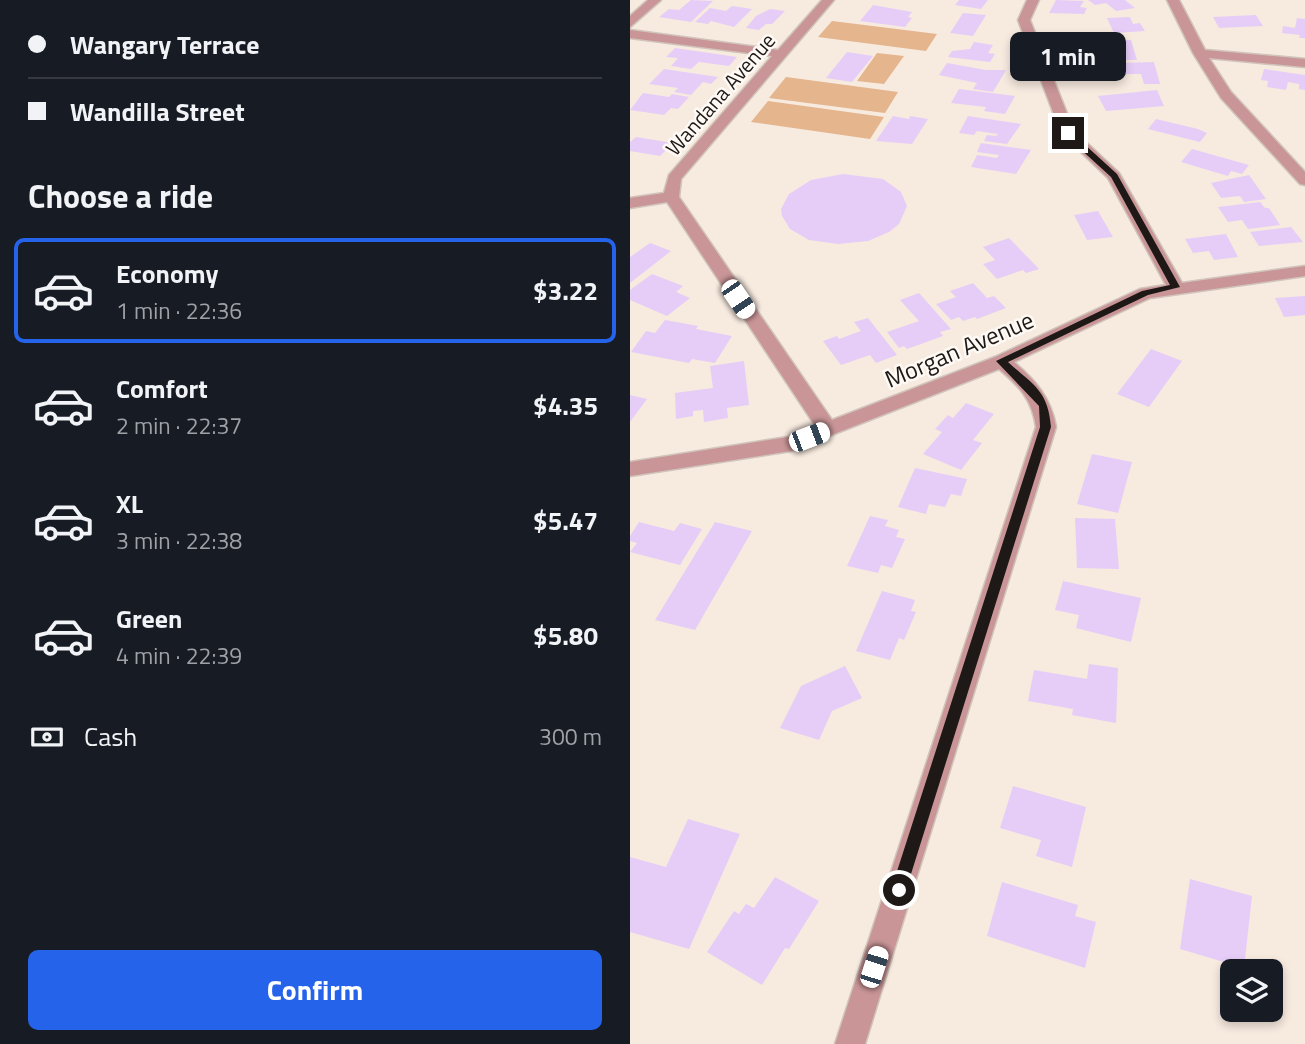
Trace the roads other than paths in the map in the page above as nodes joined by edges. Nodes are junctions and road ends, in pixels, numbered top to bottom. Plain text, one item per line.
1 (655, 0) edge
2 (828, 0) edge
3 (1033, 0) edge
4 (1172, 0) edge
5 (630, 23) edge
6 (630, 33) edge
7 (1199, 53) junction
8 (783, 54) junction
9 (1305, 63) edge
10 (1305, 181) edge
11 (671, 197) junction
12 (630, 203) edge
13 (1305, 271) edge
14 (1176, 287) junction
15 (1001, 361) junction
16 (828, 430) junction
17 (630, 469) edge
18 (850, 1044) edge

1 - 5 street
2 - 8 street, Wandana Avenue
3 - 14 street
4 - 7 street
6 - 8 street
7 - 9 street
7 - 10 street
8 - 11 street, Wandana Avenue
11 - 12 street
11 - 16 street
13 - 14 street, Morgan Avenue
14 - 15 street, Morgan Avenue
15 - 16 street, Morgan Avenue
15 - 18 street
16 - 17 street, Morgan Avenue

